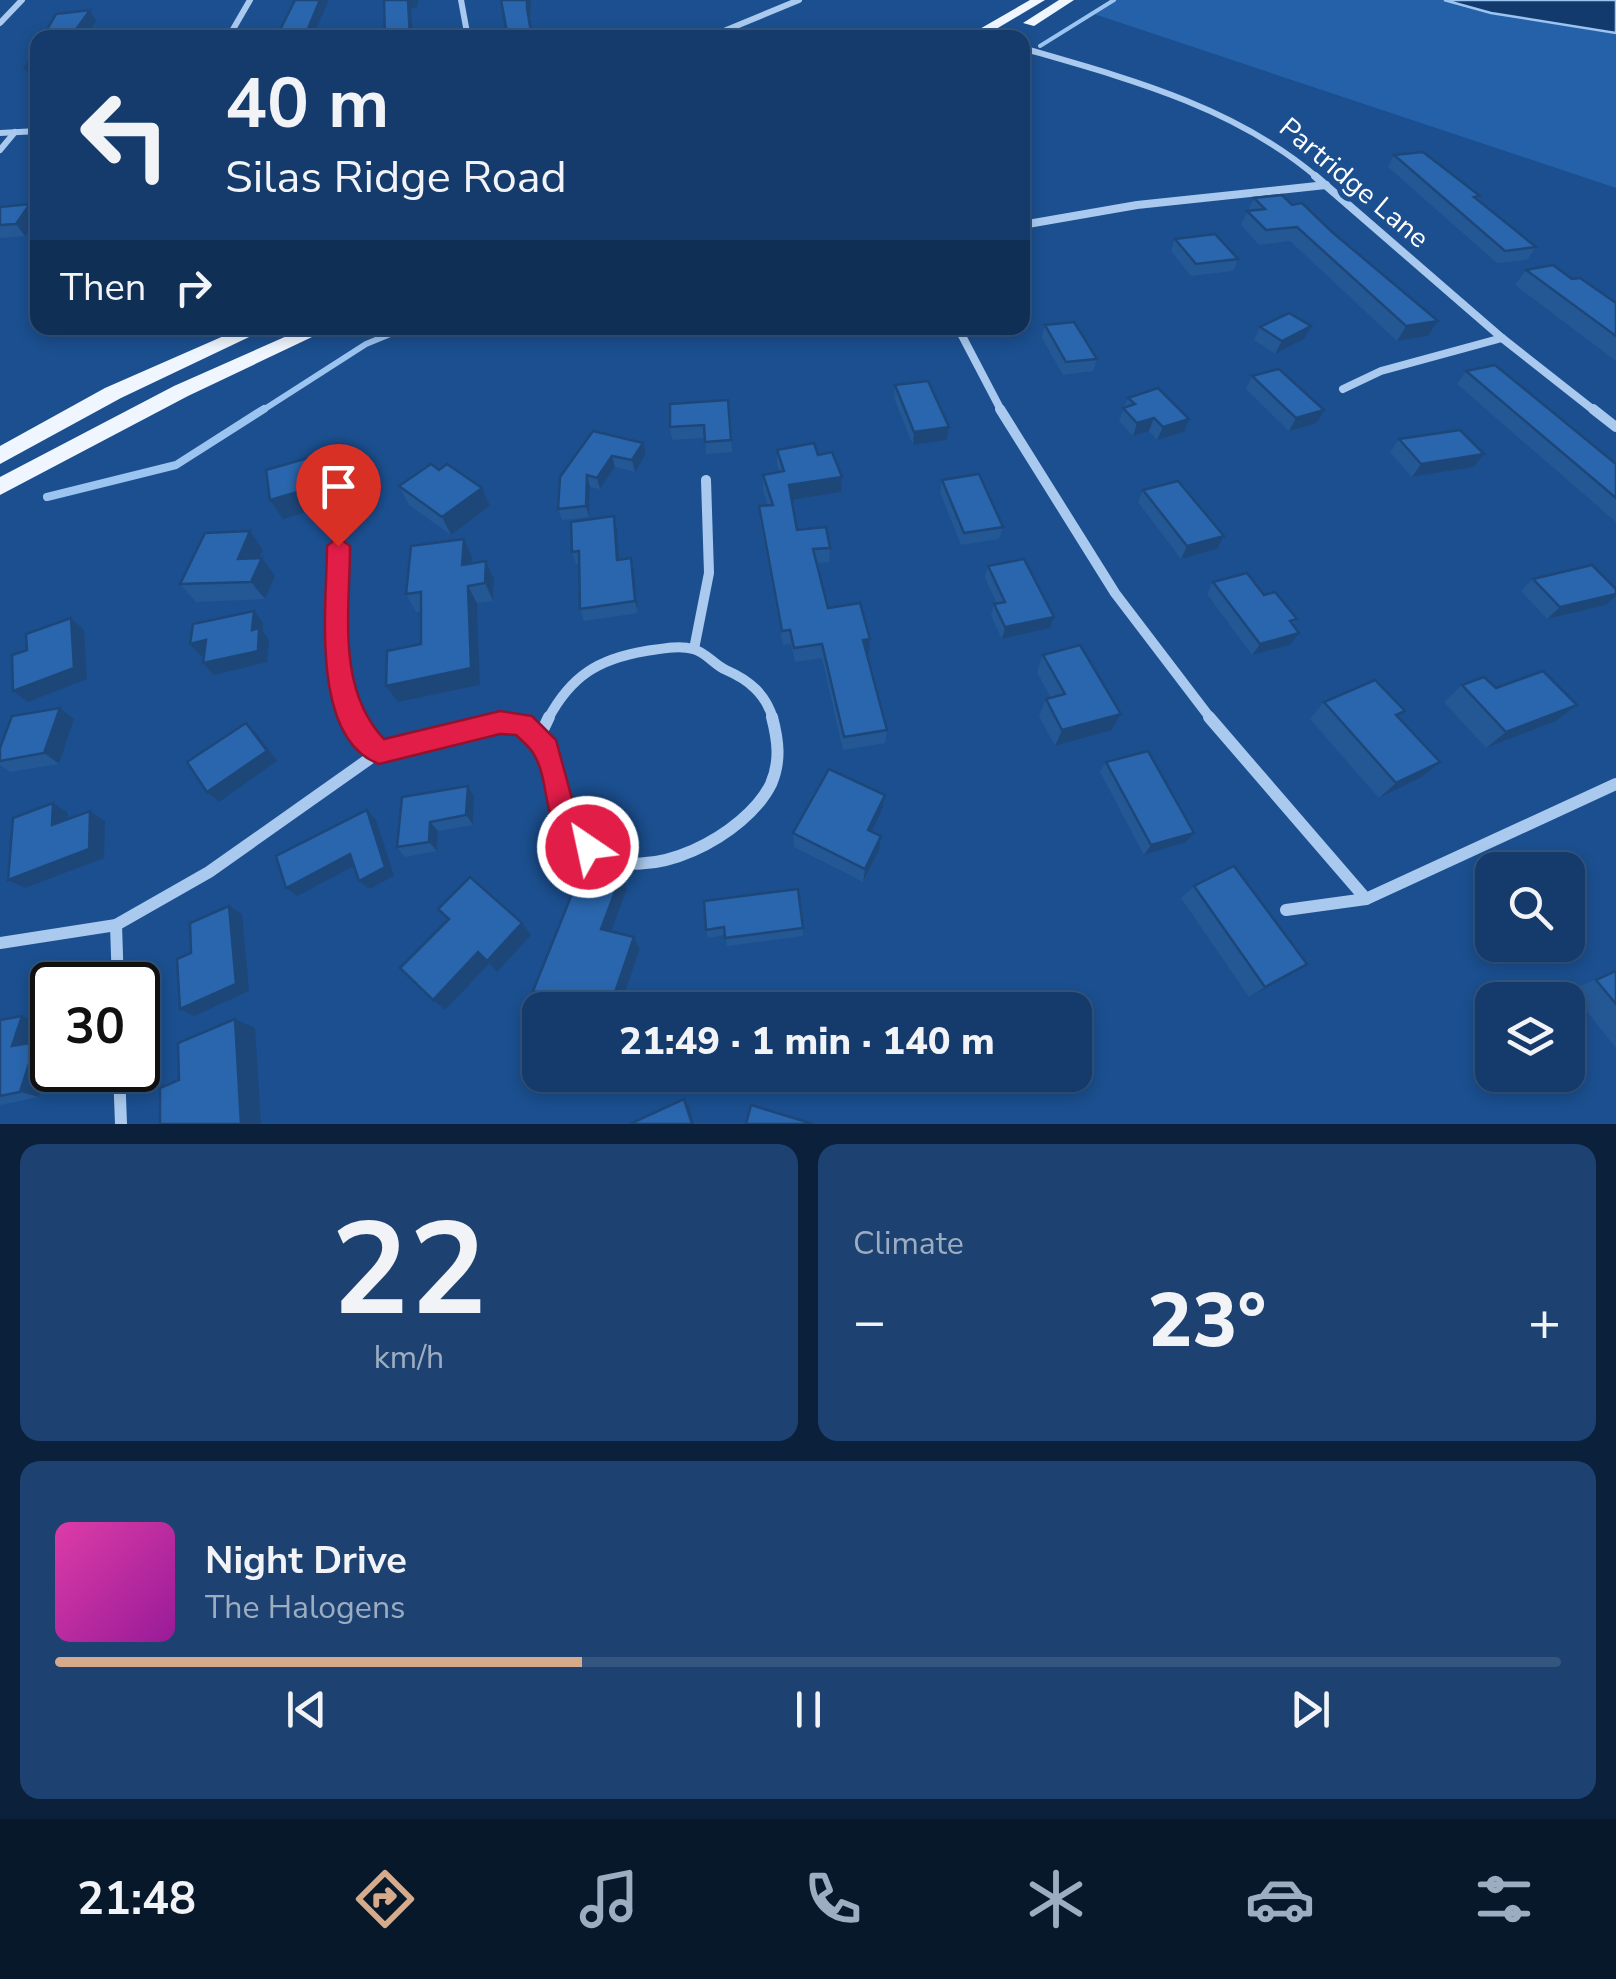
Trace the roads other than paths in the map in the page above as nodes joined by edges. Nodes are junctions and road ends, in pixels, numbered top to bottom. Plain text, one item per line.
1 (22, 0) edge
2 (250, 0) edge
3 (461, 0) edge
4 (798, 0) edge
5 (1040, 0) edge
6 (1068, 0) edge
7 (0, 23) edge
8 (233, 30) edge
9 (467, 30) edge
10 (726, 30) edge
11 (988, 30) edge
12 (1017, 30) edge
13 (1030, 50) edge
14 (30, 131) edge
15 (15, 132) junction
16 (0, 133) edge
17 (0, 150) edge
18 (1326, 186) junction
19 (1030, 224) edge
20 (242, 335) edge
21 (305, 335) edge
22 (962, 335) edge
23 (1502, 338) junction
24 (1343, 389) dead end
25 (1616, 428) edge
26 (0, 456) edge
27 (706, 480) dead end
28 (0, 487) edge
29 (338, 546) dead end
30 (694, 650) junction
31 (539, 738) junction
32 (379, 752) junction
33 (1616, 784) edge
34 (1366, 898) junction
35 (1286, 910) dead end
36 (116, 925) junction
37 (0, 943) edge
38 (117, 962) edge
39 (120, 1092) edge
40 (120, 1124) edge

1 - 7 street
2 - 8 street
3 - 9 street
4 - 10 street
5 - 11 main road
6 - 12 main road
13 - 18 street, Partridge Lane
14 - 15 street
15 - 16 street
15 - 17 street
18 - 19 street
18 - 23 street, Partridge Lane
20 - 26 main road
21 - 28 main road
22 - 34 street
23 - 24 street
23 - 25 street, Partridge Lane
27 - 30 street
29 - 32 street
30 - 31 street
30 - 31 street
31 - 32 street
32 - 36 street
33 - 34 street
34 - 35 street
36 - 37 street
36 - 38 street
39 - 40 street

